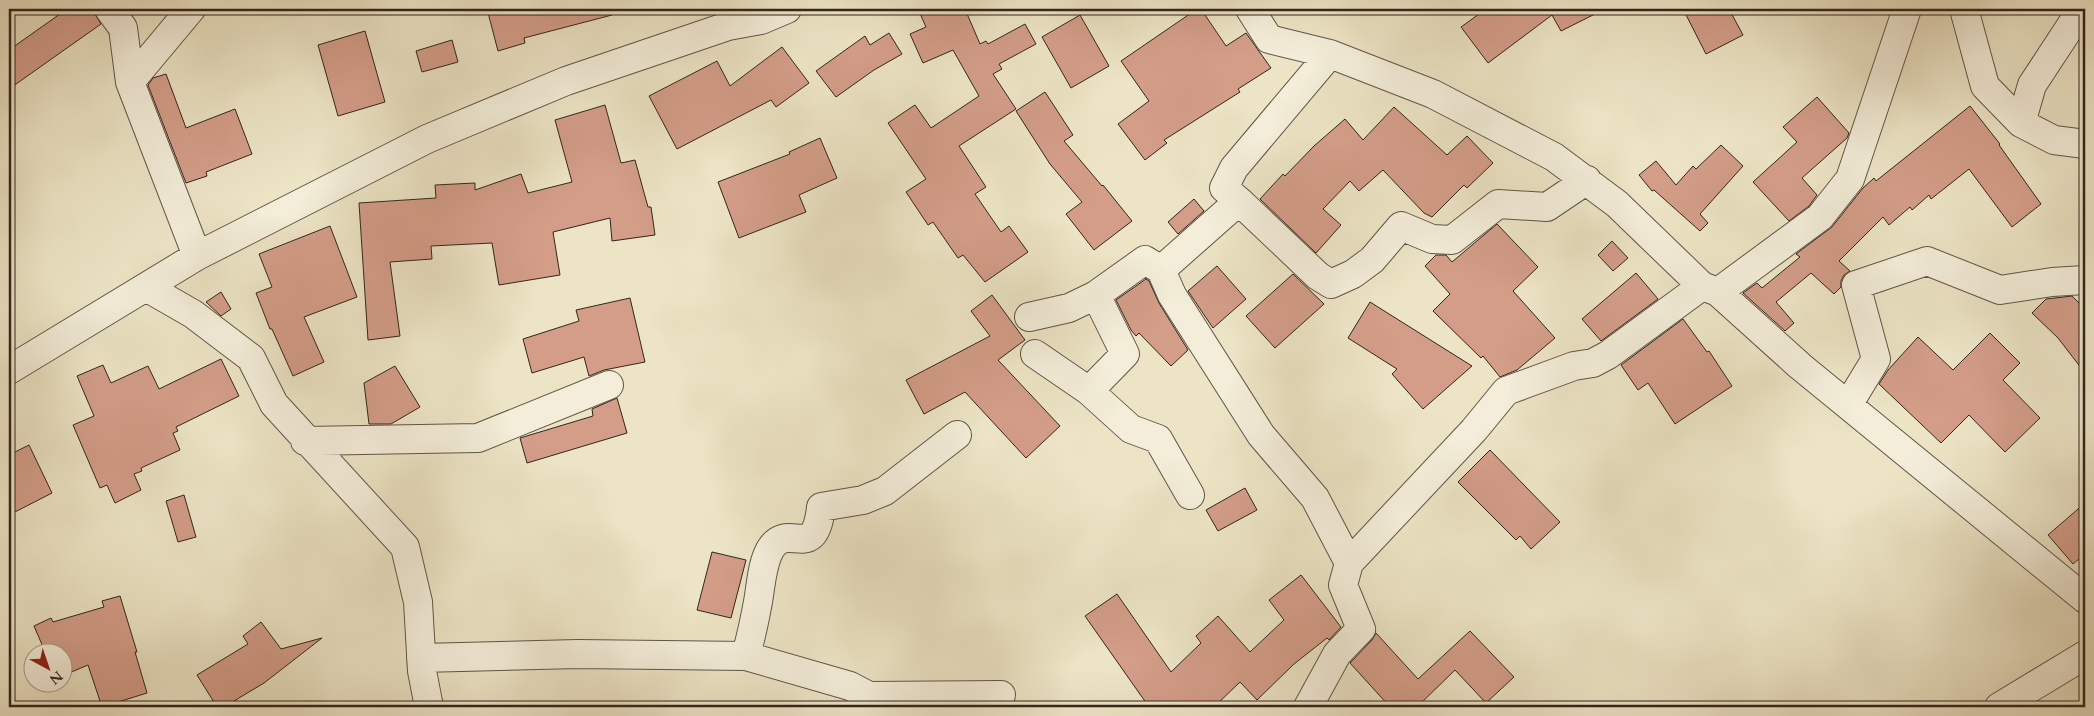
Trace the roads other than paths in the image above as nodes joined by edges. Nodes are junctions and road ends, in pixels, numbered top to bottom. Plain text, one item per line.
1 (108, 9) edge
2 (191, 9) edge
3 (787, 9) edge
4 (1250, 9) edge
5 (1907, 9) edge
6 (1964, 9) edge
7 (2085, 13) edge
8 (724, 18) edge
9 (1330, 54) junction
10 (130, 82) junction
11 (2021, 123) junction
12 (2085, 144) edge
13 (1587, 180) junction
14 (1239, 201) junction
15 (197, 256) junction
16 (1161, 270) junction
17 (2085, 280) edge
18 (146, 287) junction
19 (1710, 289) junction
20 (1096, 295) junction
21 (1030, 317) dead end
22 (1035, 354) dead end
23 (9, 370) edge
24 (609, 385) dead end
25 (1089, 391) junction
26 (1848, 405) junction
27 (957, 435) dead end
28 (305, 441) junction
29 (1190, 495) dead end
30 (1348, 563) junction
31 (2085, 599) edge
32 (2085, 654) edge
33 (746, 656) junction
34 (421, 658) junction
35 (1001, 695) dead end
36 (429, 707) edge
37 (1308, 707) edge
38 (1999, 707) edge

1 - 10 street
2 - 10 street
3 - 8 street
4 - 9 street
5 - 19 street
6 - 11 street
7 - 11 street
8 - 15 street
9 - 13 street
9 - 14 street
10 - 15 street
11 - 12 street
13 - 14 street
13 - 19 street
14 - 16 street
15 - 18 street
16 - 20 street
16 - 30 street
17 - 26 street
18 - 23 street
18 - 28 street
19 - 26 street
19 - 30 street
20 - 21 street
20 - 25 street
22 - 25 street
24 - 28 street
25 - 29 street
26 - 31 street
27 - 33 street
28 - 34 street
30 - 37 street
32 - 38 street
33 - 34 street
33 - 35 street
34 - 36 street

